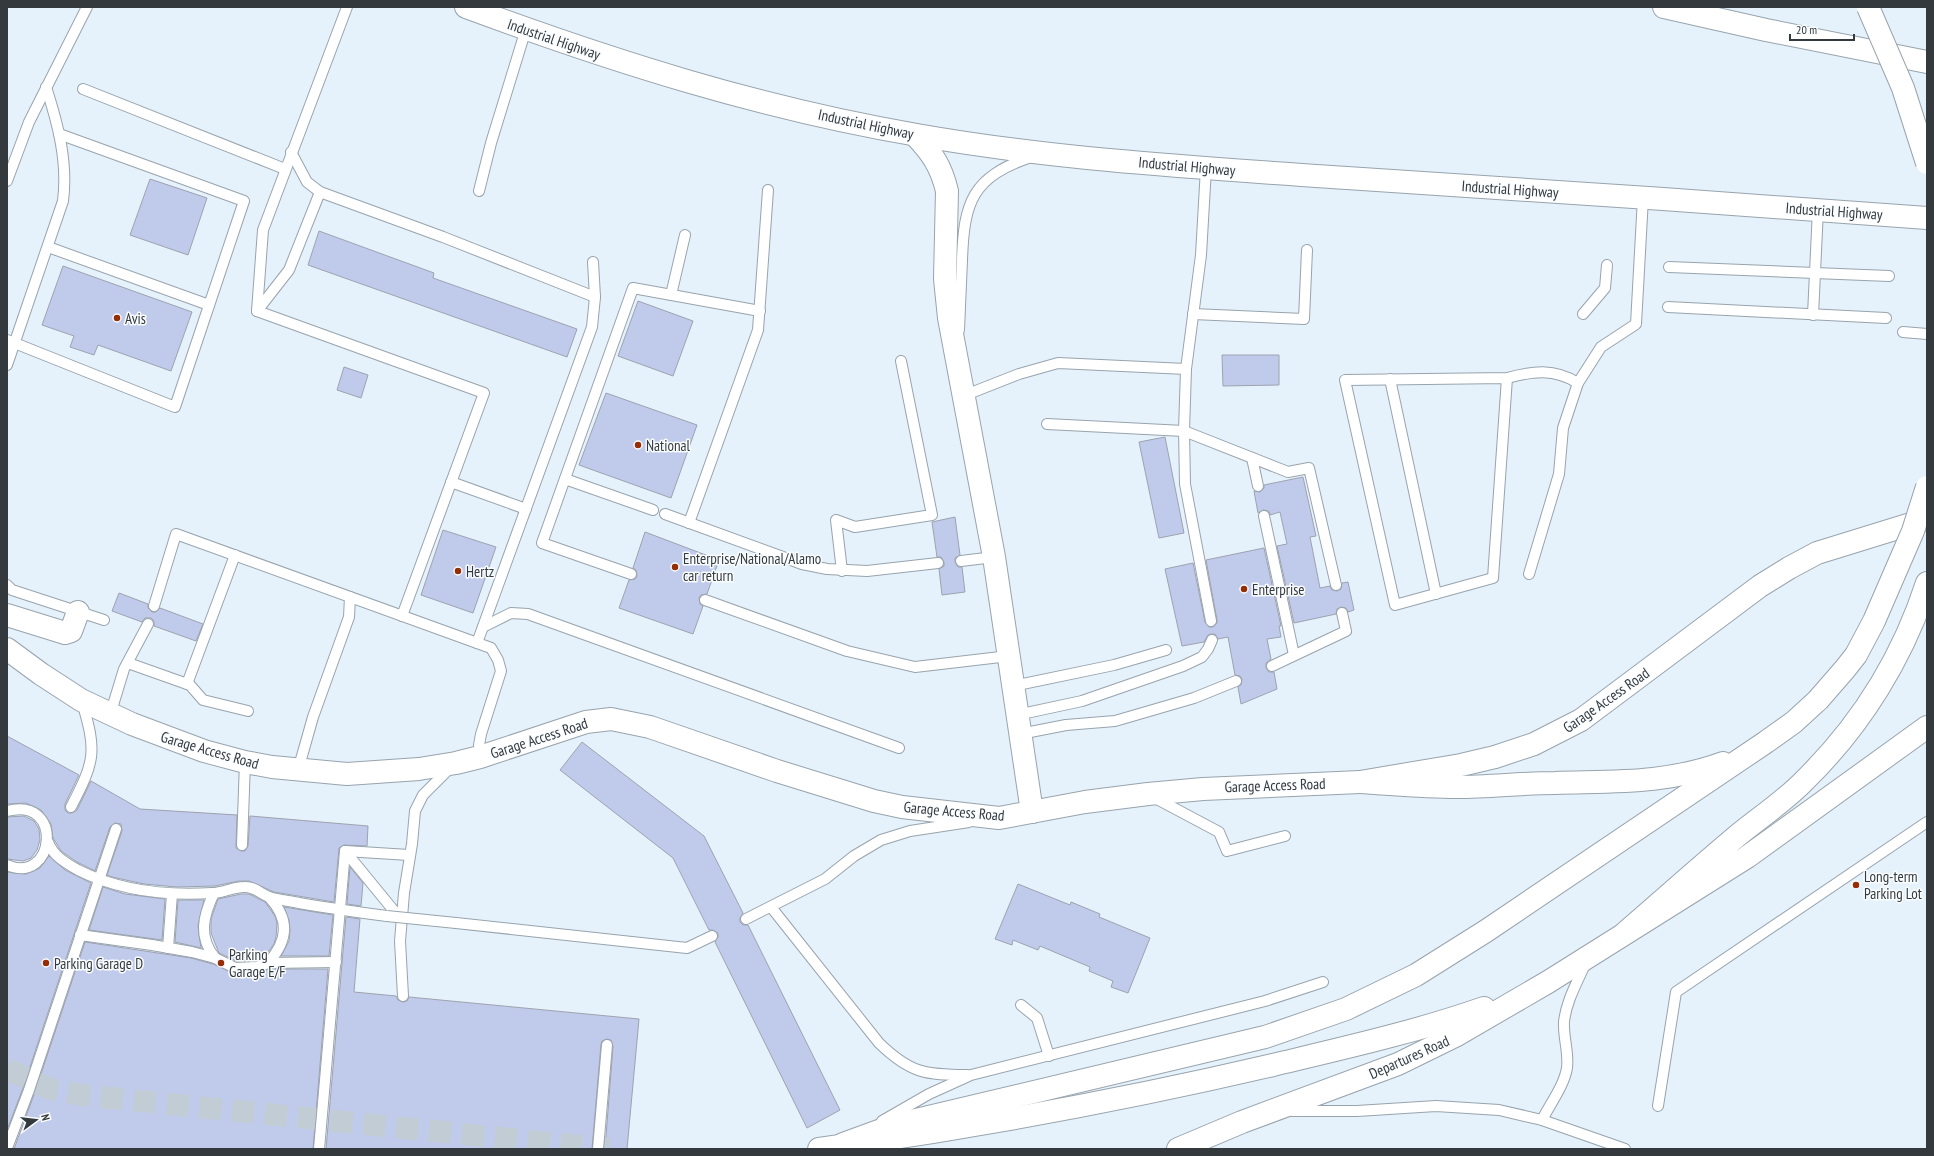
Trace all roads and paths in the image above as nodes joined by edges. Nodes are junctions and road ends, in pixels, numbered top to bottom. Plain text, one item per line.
1 (88, 7) edge
2 (347, 7) edge
3 (466, 7) edge
4 (1664, 7) edge
5 (1868, 7) edge
6 (526, 29) junction
7 (1927, 62) edge
8 (46, 87) junction
9 (83, 89) dead end
10 (59, 134) junction
11 (915, 135) junction
12 (291, 152) junction
13 (1042, 153) junction
14 (1927, 163) edge
15 (1206, 168) junction
16 (285, 169) junction
17 (7, 181) edge
18 (768, 190) dead end
19 (479, 191) dead end
20 (320, 192) junction
21 (1643, 198) junction
22 (1818, 210) junction
23 (1927, 218) edge
24 (685, 236) dead end
25 (48, 247) junction
26 (1307, 250) dead end
27 (593, 262) dead end
28 (1607, 265) dead end
29 (1669, 267) dead end
30 (1815, 273) junction
31 (1889, 276) dead end
32 (672, 295) junction
33 (595, 297) junction
34 (209, 305) junction
35 (1668, 307) dead end
36 (256, 311) junction
37 (760, 311) junction
38 (1193, 314) junction
39 (1583, 314) dead end
40 (1812, 315) junction
41 (1886, 318) dead end
42 (1903, 332) dead end
43 (1927, 334) edge
44 (11, 342) edge
45 (901, 361) dead end
46 (7, 365) edge
47 (1186, 369) junction
48 (958, 370) junction
49 (1507, 378) junction
50 (1390, 379) junction
51 (1578, 383) junction
52 (963, 396) junction
53 (1047, 424) dead end
54 (1184, 431) junction
55 (1252, 458) junction
56 (564, 479) junction
57 (451, 482) junction
58 (1258, 486) dead end
59 (1927, 487) edge
60 (526, 509) junction
61 (653, 510) dead end
62 (665, 514) dead end
63 (1264, 516) dead end
64 (1927, 519) edge
65 (689, 523) junction
66 (235, 555) junction
67 (994, 557) junction
68 (961, 561) dead end
69 (938, 564) dead end
70 (842, 571) junction
71 (631, 574) dead end
72 (1529, 574) dead end
73 (1927, 583) edge
74 (7, 585) edge
75 (1336, 585) dead end
76 (1436, 594) junction
77 (350, 597) junction
78 (705, 600) dead end
79 (154, 606) dead end
80 (78, 612) junction
81 (1342, 613) dead end
82 (7, 615) edge
83 (402, 616) junction
84 (104, 620) dead end
85 (1212, 621) dead end
86 (148, 624) dead end
87 (483, 626) junction
88 (1212, 640) dead end
89 (477, 643) junction
90 (7, 649) edge
91 (1166, 650) dead end
92 (1294, 655) junction
93 (1009, 656) junction
94 (128, 663) junction
95 (1272, 666) dead end
96 (1236, 681) dead end
97 (187, 684) junction
98 (1013, 686) junction
99 (81, 700) junction
100 (248, 711) dead end
101 (110, 715) junction
102 (1018, 725) junction
103 (1927, 727) edge
104 (899, 748) dead end
105 (1749, 753) junction
106 (480, 757) junction
107 (245, 762) junction
108 (456, 763) junction
109 (298, 770) junction
110 (1360, 782) junction
111 (1148, 794) junction
112 (70, 807) dead end
113 (7, 812) edge
114 (1032, 812) junction
115 (999, 818) junction
116 (1927, 822) edge
117 (116, 829) dead end
118 (1285, 836) dead end
119 (48, 842) junction
120 (242, 845) dead end
121 (346, 851) junction
122 (409, 855) junction
123 (7, 865) edge
124 (99, 880) junction
125 (214, 893) junction
126 (172, 894) junction
127 (269, 897) junction
128 (770, 907) junction
129 (340, 910) junction
130 (399, 917) junction
131 (746, 919) dead end
132 (1625, 933) junction
133 (80, 935) junction
134 (712, 936) dead end
135 (168, 948) junction
136 (1589, 955) junction
137 (215, 958) junction
138 (336, 962) junction
139 (268, 964) junction
140 (1323, 982) dead end
141 (1548, 982) junction
142 (404, 996) dead end
143 (1021, 1005) dead end
144 (607, 1045) dead end
145 (1049, 1056) junction
146 (971, 1076) junction
147 (1658, 1106) dead end
148 (1276, 1110) junction
149 (1542, 1120) junction
150 (843, 1144) junction
151 (7, 1148) edge
152 (319, 1149) edge
153 (598, 1149) edge
154 (819, 1149) edge
155 (1178, 1149) edge
156 (1625, 1149) edge

1 - 8 lane
2 - 12 lane
3 - 6 main road, Industrial Highway
4 - 7 main road
5 - 14 main road, bridge
6 - 11 main road, Industrial Highway
6 - 19 lane
8 - 10 lane
8 - 17 lane
9 - 16 lane
10 - 25 lane
10 - 34 lane
11 - 13 main road, Industrial Highway
11 - 48 main road
12 - 16 lane
12 - 20 lane
13 - 15 main road, Industrial Highway
13 - 48 lane
15 - 21 main road, Industrial Highway
15 - 38 lane
16 - 36 lane
18 - 37 lane
20 - 33 lane
20 - 36 lane
21 - 22 main road, Industrial Highway
21 - 51 lane
22 - 23 main road, Industrial Highway
22 - 30 lane
24 - 32 lane
25 - 34 lane
25 - 44 lane
26 - 38 lane
27 - 33 lane
28 - 39 lane
29 - 30 lane
30 - 31 lane
30 - 40 lane
32 - 37 lane
32 - 56 lane
33 - 60 lane
34 - 44 lane
35 - 40 lane
36 - 57 lane
37 - 65 lane
38 - 47 lane
40 - 41 lane
42 - 43 lane
44 - 46 lane
45 - 70 lane
47 - 52 lane
47 - 54 lane
48 - 52 main road
49 - 50 lane
49 - 51 lane
49 - 76 lane
50 - 76 lane
50 - 76 lane
51 - 72 lane
52 - 67 main road
53 - 54 lane
54 - 55 lane
54 - 85 lane
55 - 58 lane
55 - 75 lane
56 - 61 lane
56 - 71 lane
57 - 60 lane
57 - 83 lane
59 - 105 main road, bridge
60 - 87 lane
62 - 65 lane
63 - 92 lane
64 - 110 main road, Garage Access Road
65 - 70 lane
66 - 77 lane
66 - 79 lane
66 - 97 lane
67 - 68 lane
67 - 93 main road
69 - 70 lane
73 - 132 main road
74 - 80 lane
77 - 83 lane
77 - 109 lane
78 - 93 lane
80 - 82 main road
80 - 84 lane
81 - 92 lane
83 - 89 lane
86 - 94 lane
87 - 89 lane
87 - 104 lane
88 - 102 lane
89 - 106 lane
90 - 99 main road, Garage Access Road
91 - 98 lane
92 - 95 lane
93 - 98 main road
94 - 97 lane
94 - 101 lane
96 - 102 lane
97 - 100 lane
98 - 102 main road
99 - 101 main road, Garage Access Road
99 - 112 lane
101 - 107 main road, Garage Access Road
102 - 114 main road
103 - 132 main road
105 - 110 main road
105 - 150 main road
106 - 108 main road, Garage Access Road
106 - 115 main road, Garage Access Road
107 - 109 main road, Garage Access Road
107 - 120 lane
108 - 109 main road, Garage Access Road
108 - 122 lane
110 - 111 main road, Garage Access Road
111 - 114 main road, Garage Access Road
111 - 118 lane
113 - 119 lane
114 - 115 main road, Garage Access Road
115 - 128 lane
116 - 147 lane
117 - 124 lane
119 - 123 lane
119 - 124 lane
121 - 122 lane
121 - 129 lane
121 - 130 lane
122 - 142 lane
124 - 126 lane
124 - 133 lane
125 - 126 lane
125 - 127 lane
125 - 137 lane
126 - 135 lane
127 - 129 lane
127 - 139 lane
128 - 131 lane
128 - 146 lane
129 - 130 lane, bridge
129 - 138 lane
130 - 134 lane, bridge
132 - 136 main road, Departures Road
133 - 135 lane
133 - 151 lane
135 - 137 lane
136 - 141 main road, Departures Road
136 - 149 lane
137 - 139 lane
138 - 139 lane
138 - 152 lane
140 - 145 lane
141 - 148 main road, Departures Road
141 - 150 main road
143 - 145 lane
144 - 153 lane
145 - 146 lane
146 - 150 lane
148 - 149 lane
148 - 155 main road, Departures Road
149 - 156 lane
150 - 154 main road

